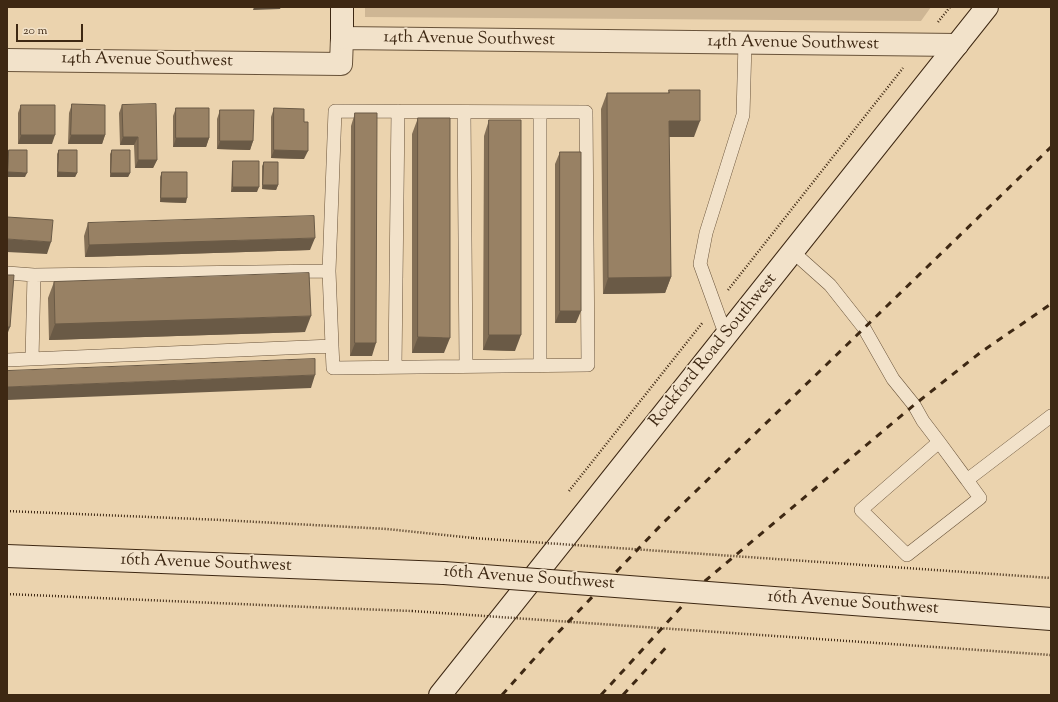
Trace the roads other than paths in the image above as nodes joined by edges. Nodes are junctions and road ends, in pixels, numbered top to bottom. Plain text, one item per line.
1 (342, 7) edge
2 (987, 7) edge
3 (342, 38) junction
4 (745, 43) junction
5 (957, 46) junction
6 (7, 60) edge
7 (398, 111) junction
8 (464, 112) junction
9 (540, 112) junction
10 (792, 252) junction
11 (329, 271) junction
12 (7, 273) edge
13 (34, 275) junction
14 (726, 336) junction
15 (332, 346) junction
16 (32, 359) junction
17 (7, 360) edge
18 (466, 366) junction
19 (540, 366) junction
20 (395, 368) junction
21 (1051, 416) edge
22 (939, 442) junction
23 (967, 480) junction
24 (7, 556) edge
25 (1051, 619) edge
26 (440, 695) edge

1 - 3 street
2 - 5 street, Rockford Road Southwest
3 - 4 street, 14th Avenue Southwest
3 - 6 street, 14th Avenue Southwest
4 - 5 street, 14th Avenue Southwest
4 - 14 lane
5 - 10 street, Rockford Road Southwest
7 - 8 lane
7 - 11 lane
7 - 20 lane
8 - 9 lane
8 - 18 lane
9 - 19 lane
9 - 19 lane
10 - 14 street, Rockford Road Southwest
10 - 22 lane
11 - 13 lane
11 - 15 lane
12 - 13 lane
13 - 16 lane
14 - 26 street, Rockford Road Southwest
15 - 16 lane
15 - 20 lane
16 - 17 lane
18 - 19 lane
18 - 20 lane
21 - 23 lane
22 - 23 lane
22 - 23 lane
24 - 25 street, 16th Avenue Southwest, bridge

